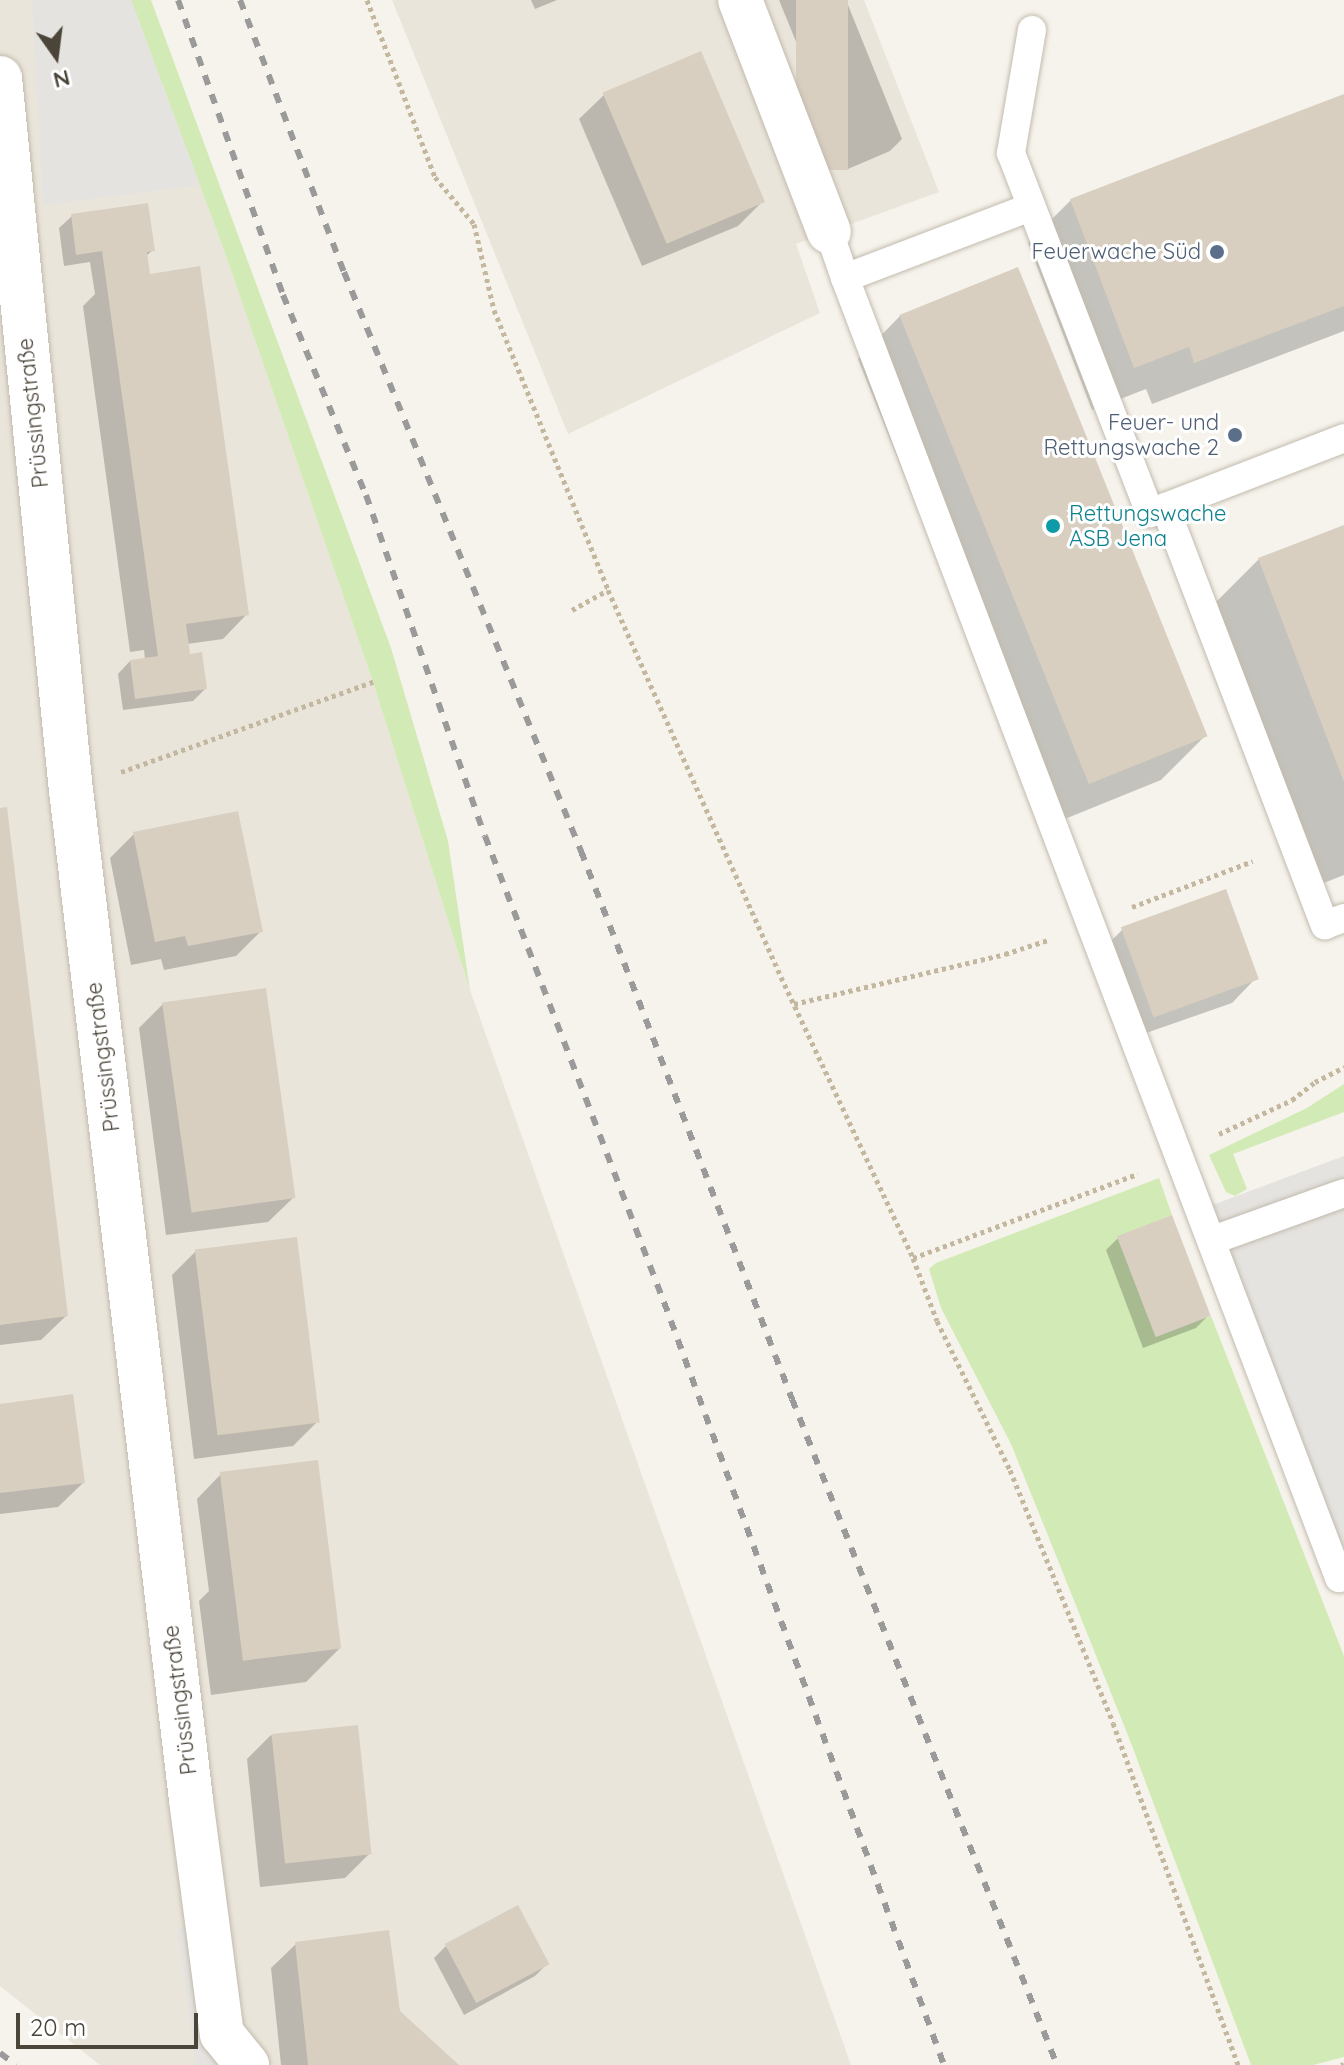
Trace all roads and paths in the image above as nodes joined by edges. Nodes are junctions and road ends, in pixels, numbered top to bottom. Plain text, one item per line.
1 (367, 0) edge
2 (740, 0) edge
3 (1032, 30) dead end
4 (0, 78) edge
5 (1031, 207) junction
6 (829, 232) joint
7 (845, 278) junction
8 (1344, 438) edge
9 (1165, 507) junction
10 (608, 590) junction
11 (572, 610) dead end
12 (373, 682) dead end
13 (71, 790) junction
14 (1344, 918) edge
15 (1344, 1193) edge
16 (1213, 1240) junction
17 (1339, 1578) dead end
18 (234, 2050) edge
19 (1238, 2065) edge

1 - 10 path
2 - 6 street
3 - 5 lane
4 - 13 street, Prüssingstraße
5 - 7 lane
5 - 9 lane
6 - 7 lane
7 - 16 lane
8 - 9 lane
9 - 14 lane
10 - 11 path
10 - 19 path
12 - 13 path
13 - 18 street, Prüssingstraße
15 - 16 lane
16 - 17 lane

